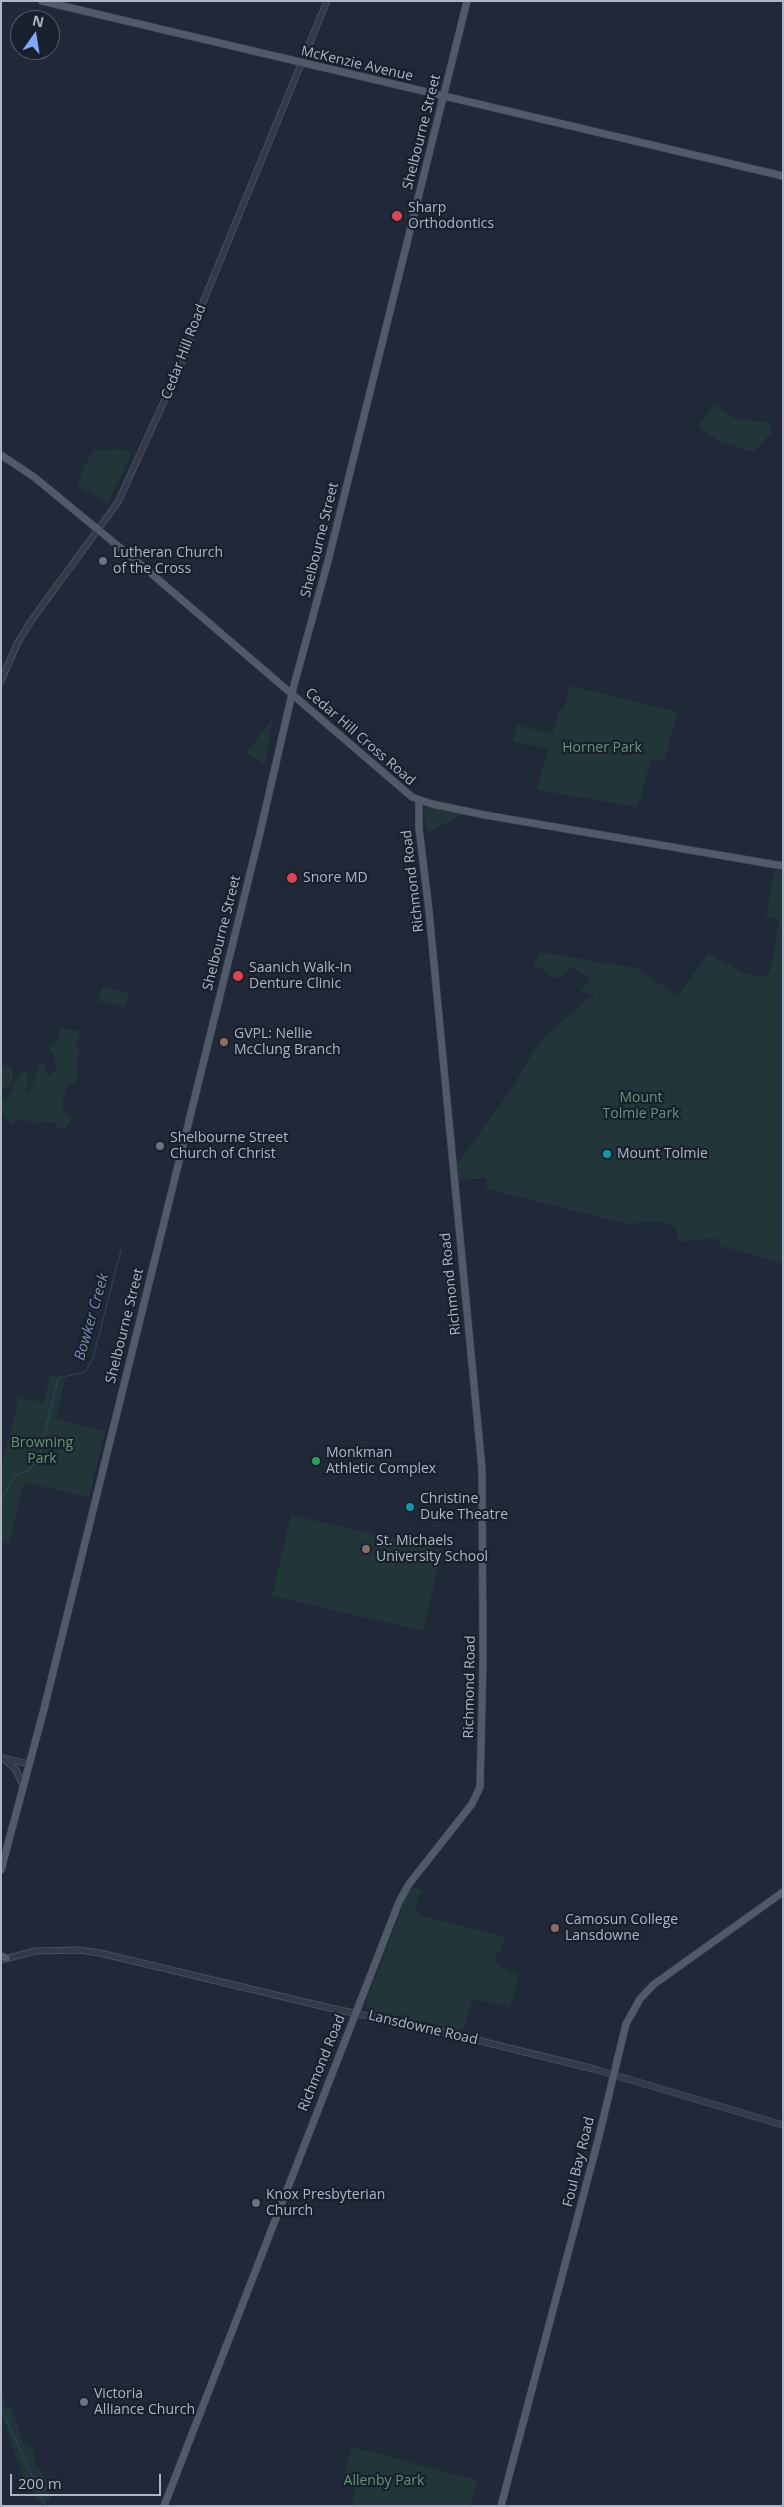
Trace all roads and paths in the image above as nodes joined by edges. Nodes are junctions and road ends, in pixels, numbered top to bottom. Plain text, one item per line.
1 (42, 1) edge
2 (327, 1) edge
3 (467, 1) edge
4 (301, 64) junction
5 (444, 96) junction
6 (783, 176) edge
7 (1, 455) edge
8 (98, 530) junction
9 (1, 682) edge
10 (291, 695) junction
11 (419, 800) junction
12 (783, 866) edge
13 (2, 1758) edge
14 (29, 1764) junction
15 (23, 1786) junction
16 (1, 1870) edge
17 (783, 1892) edge
18 (3, 1958) edge
19 (355, 2013) junction
20 (612, 2075) junction
21 (783, 2125) edge
22 (164, 2506) edge
23 (501, 2506) edge

1 - 4 main road, McKenzie Avenue
2 - 4 street, Cedar Hill Road
3 - 5 main road, Shelbourne Street
4 - 5 main road, McKenzie Avenue
4 - 8 street, Cedar Hill Road
5 - 6 main road, McKenzie Avenue
5 - 10 main road, Shelbourne Street
7 - 8 main road, Cedar Hill Cross Road
8 - 9 street, Cedar Hill Road
8 - 10 main road, Cedar Hill Cross Road
10 - 11 main road, Cedar Hill Cross Road
10 - 14 main road, Shelbourne Street
11 - 12 main road, Cedar Hill Cross Road
11 - 19 main road, Richmond Road
13 - 14 street
13 - 15 street
14 - 15 main road, Shelbourne Street
15 - 16 main road, Shelbourne Street
17 - 20 main road, Foul Bay Road
18 - 19 street, Lansdowne Road
19 - 20 street, Lansdowne Road
19 - 22 main road, Richmond Road
20 - 21 street, Lansdowne Road
20 - 23 main road, Foul Bay Road

